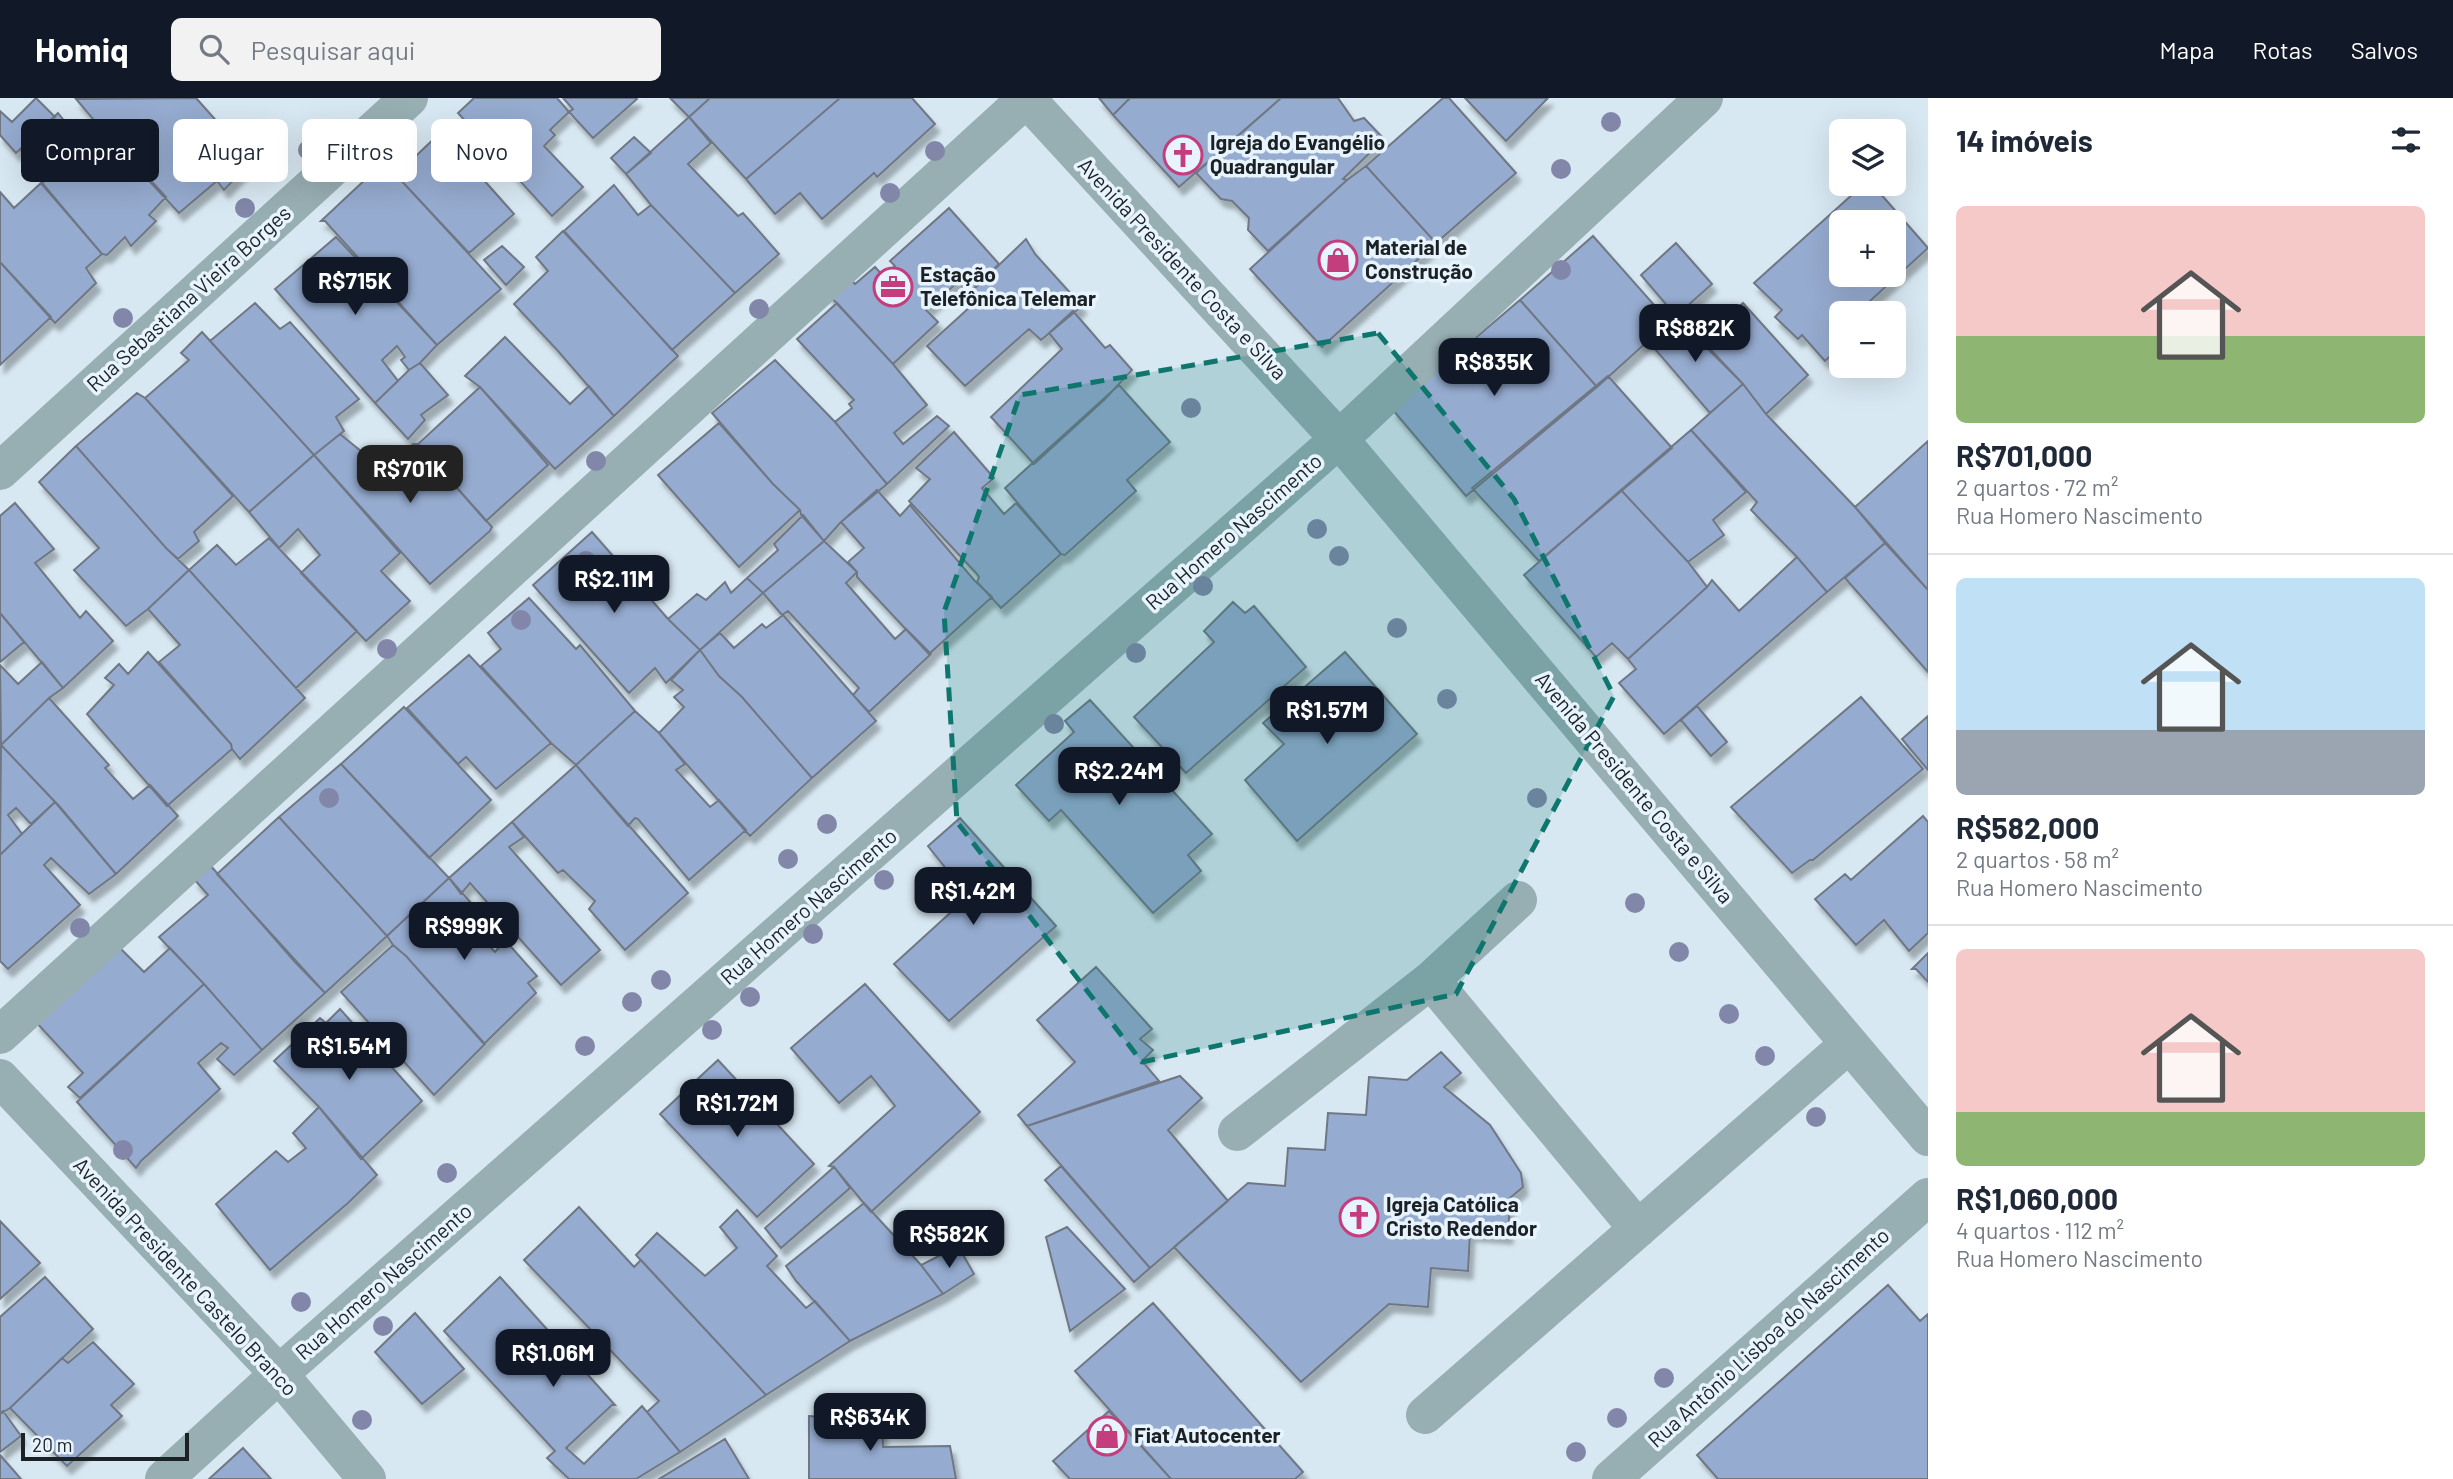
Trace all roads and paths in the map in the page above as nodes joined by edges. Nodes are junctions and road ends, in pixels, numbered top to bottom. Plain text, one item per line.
1 (409, 98) edge
2 (1026, 98) edge
3 (1704, 98) edge
4 (1339, 439) junction
5 (0, 471) edge
6 (1518, 900) dead end
7 (1431, 981) junction
8 (0, 1035) edge
9 (1849, 1044) junction
10 (0, 1078) edge
11 (1237, 1132) dead end
12 (1928, 1138) edge
13 (1928, 1197) edge
14 (1638, 1229) junction
15 (279, 1374) junction
16 (1425, 1415) dead end
17 (164, 1479) edge
18 (367, 1479) edge
19 (1611, 1479) edge

1 - 5 street, Rua Sebastiana Vieira Borges
2 - 4 street, Avenida Presidente Costa e Silva
2 - 8 street
3 - 4 street
4 - 9 street, Avenida Presidente Costa e Silva
4 - 15 street, Rua Homero Nascimento
6 - 7 street
7 - 11 street
7 - 14 street
9 - 12 street, Avenida Presidente Costa e Silva
9 - 14 street
10 - 15 street, Avenida Presidente Castelo Branco
13 - 19 street, Rua Antônio Lisboa do Nascimento
14 - 16 street
15 - 17 street, Rua Homero Nascimento
15 - 18 street, Avenida Presidente Castelo Branco

